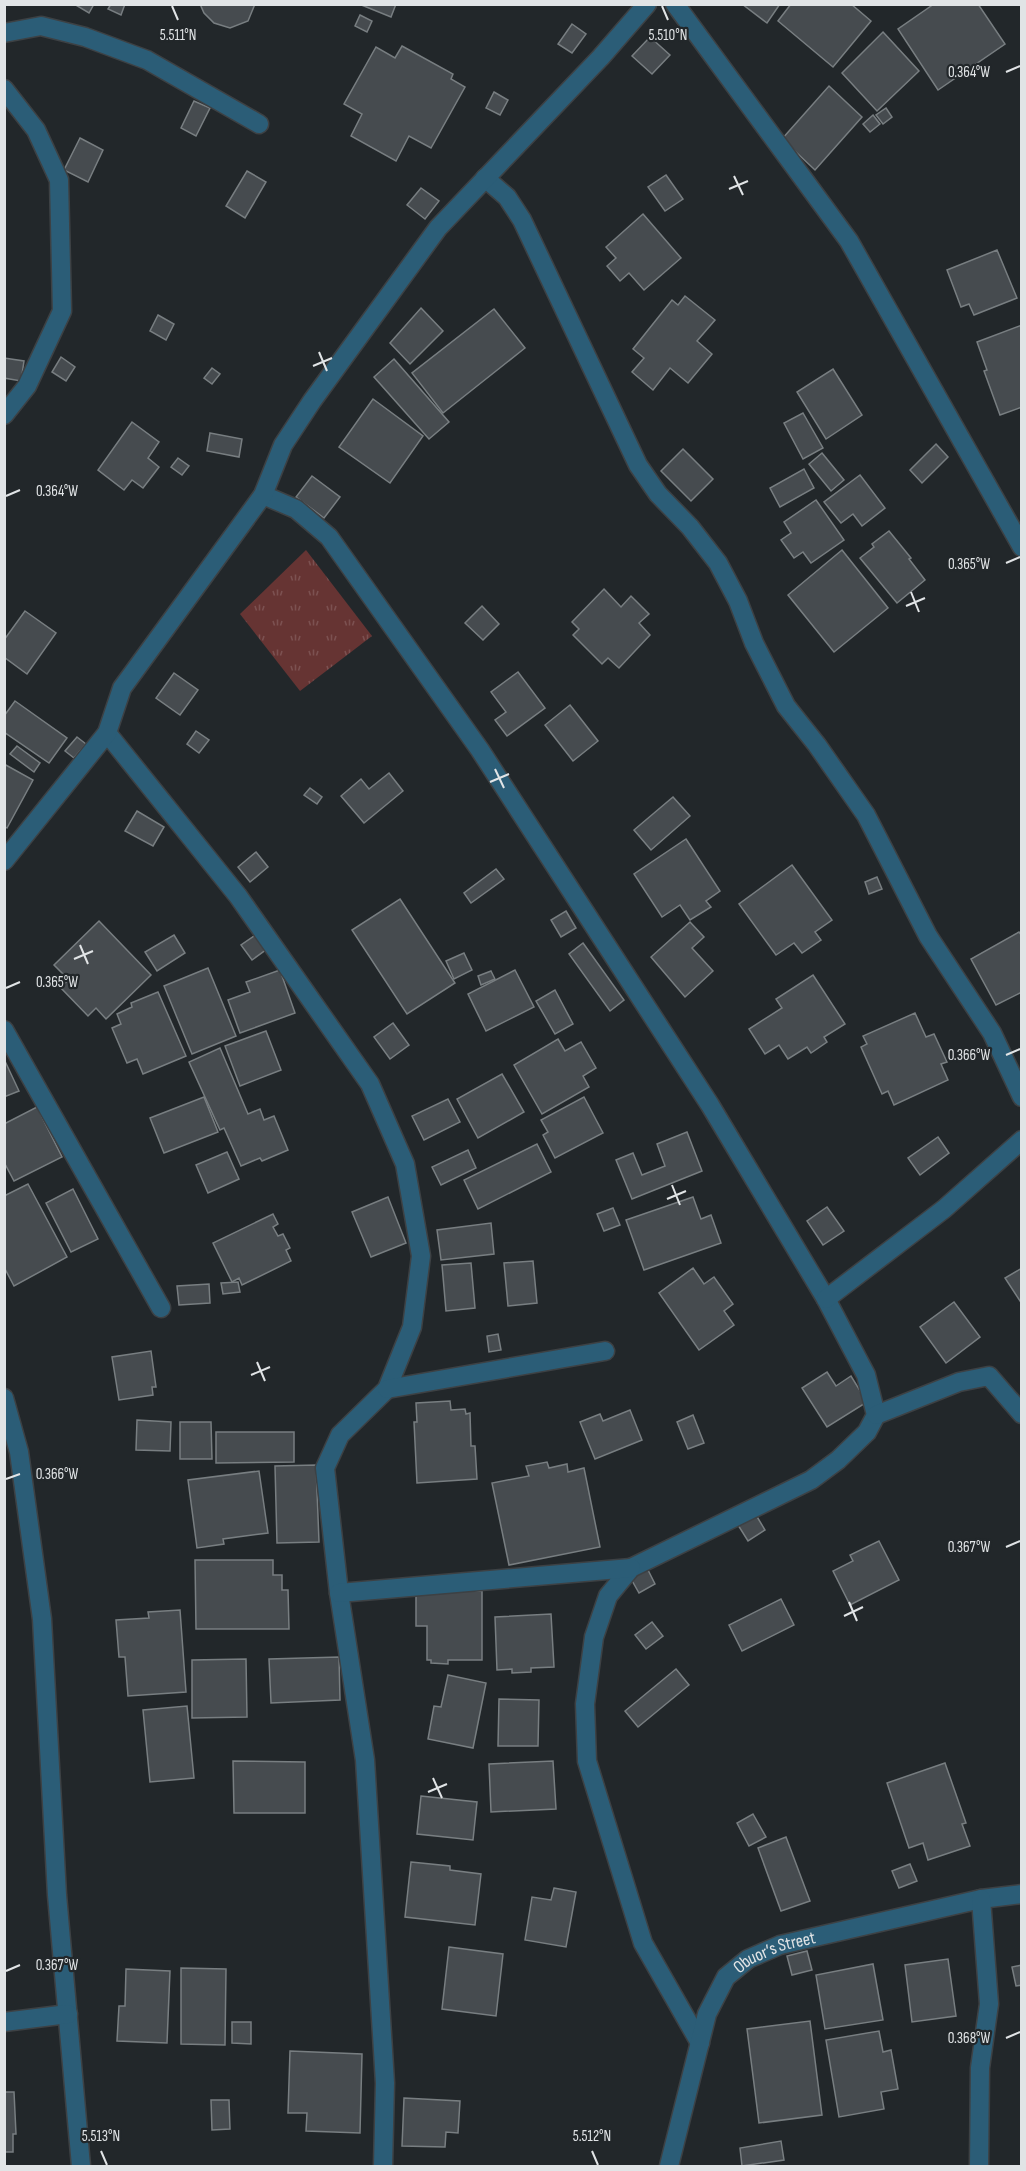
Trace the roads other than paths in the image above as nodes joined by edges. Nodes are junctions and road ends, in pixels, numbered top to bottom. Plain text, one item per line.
1 (647, 4) edge
2 (675, 4) edge
3 (4, 33) edge
4 (4, 89) edge
5 (260, 124) dead end
6 (486, 178) junction
7 (4, 415) edge
8 (263, 495) junction
9 (1022, 547) edge
10 (107, 733) junction
11 (4, 861) edge
12 (4, 1030) edge
13 (1022, 1097) edge
14 (1022, 1140) edge
15 (826, 1299) junction
16 (161, 1308) dead end
17 (605, 1351) dead end
18 (387, 1389) junction
19 (4, 1398) edge
20 (1022, 1414) edge
21 (876, 1415) junction
22 (631, 1568) junction
23 (339, 1593) junction
24 (1022, 1894) edge
25 (981, 1899) junction
26 (68, 2014) junction
27 (4, 2022) edge
28 (700, 2043) junction
29 (81, 2166) edge
30 (383, 2166) edge
31 (669, 2166) edge
32 (979, 2166) edge

1 - 6 street
2 - 9 street
3 - 5 street
4 - 7 street
6 - 8 street
6 - 13 street
8 - 10 street
8 - 15 street
10 - 11 street
10 - 18 street
12 - 16 street
14 - 15 street
15 - 21 street
17 - 18 street
18 - 23 street
19 - 26 street
20 - 21 street
21 - 22 street
22 - 23 street
22 - 28 street
23 - 30 street
24 - 25 street, Obuor’s Street
25 - 28 street, Obuor’s Street
25 - 32 street
26 - 27 street
26 - 29 street
28 - 31 street, Obuor’s Street

